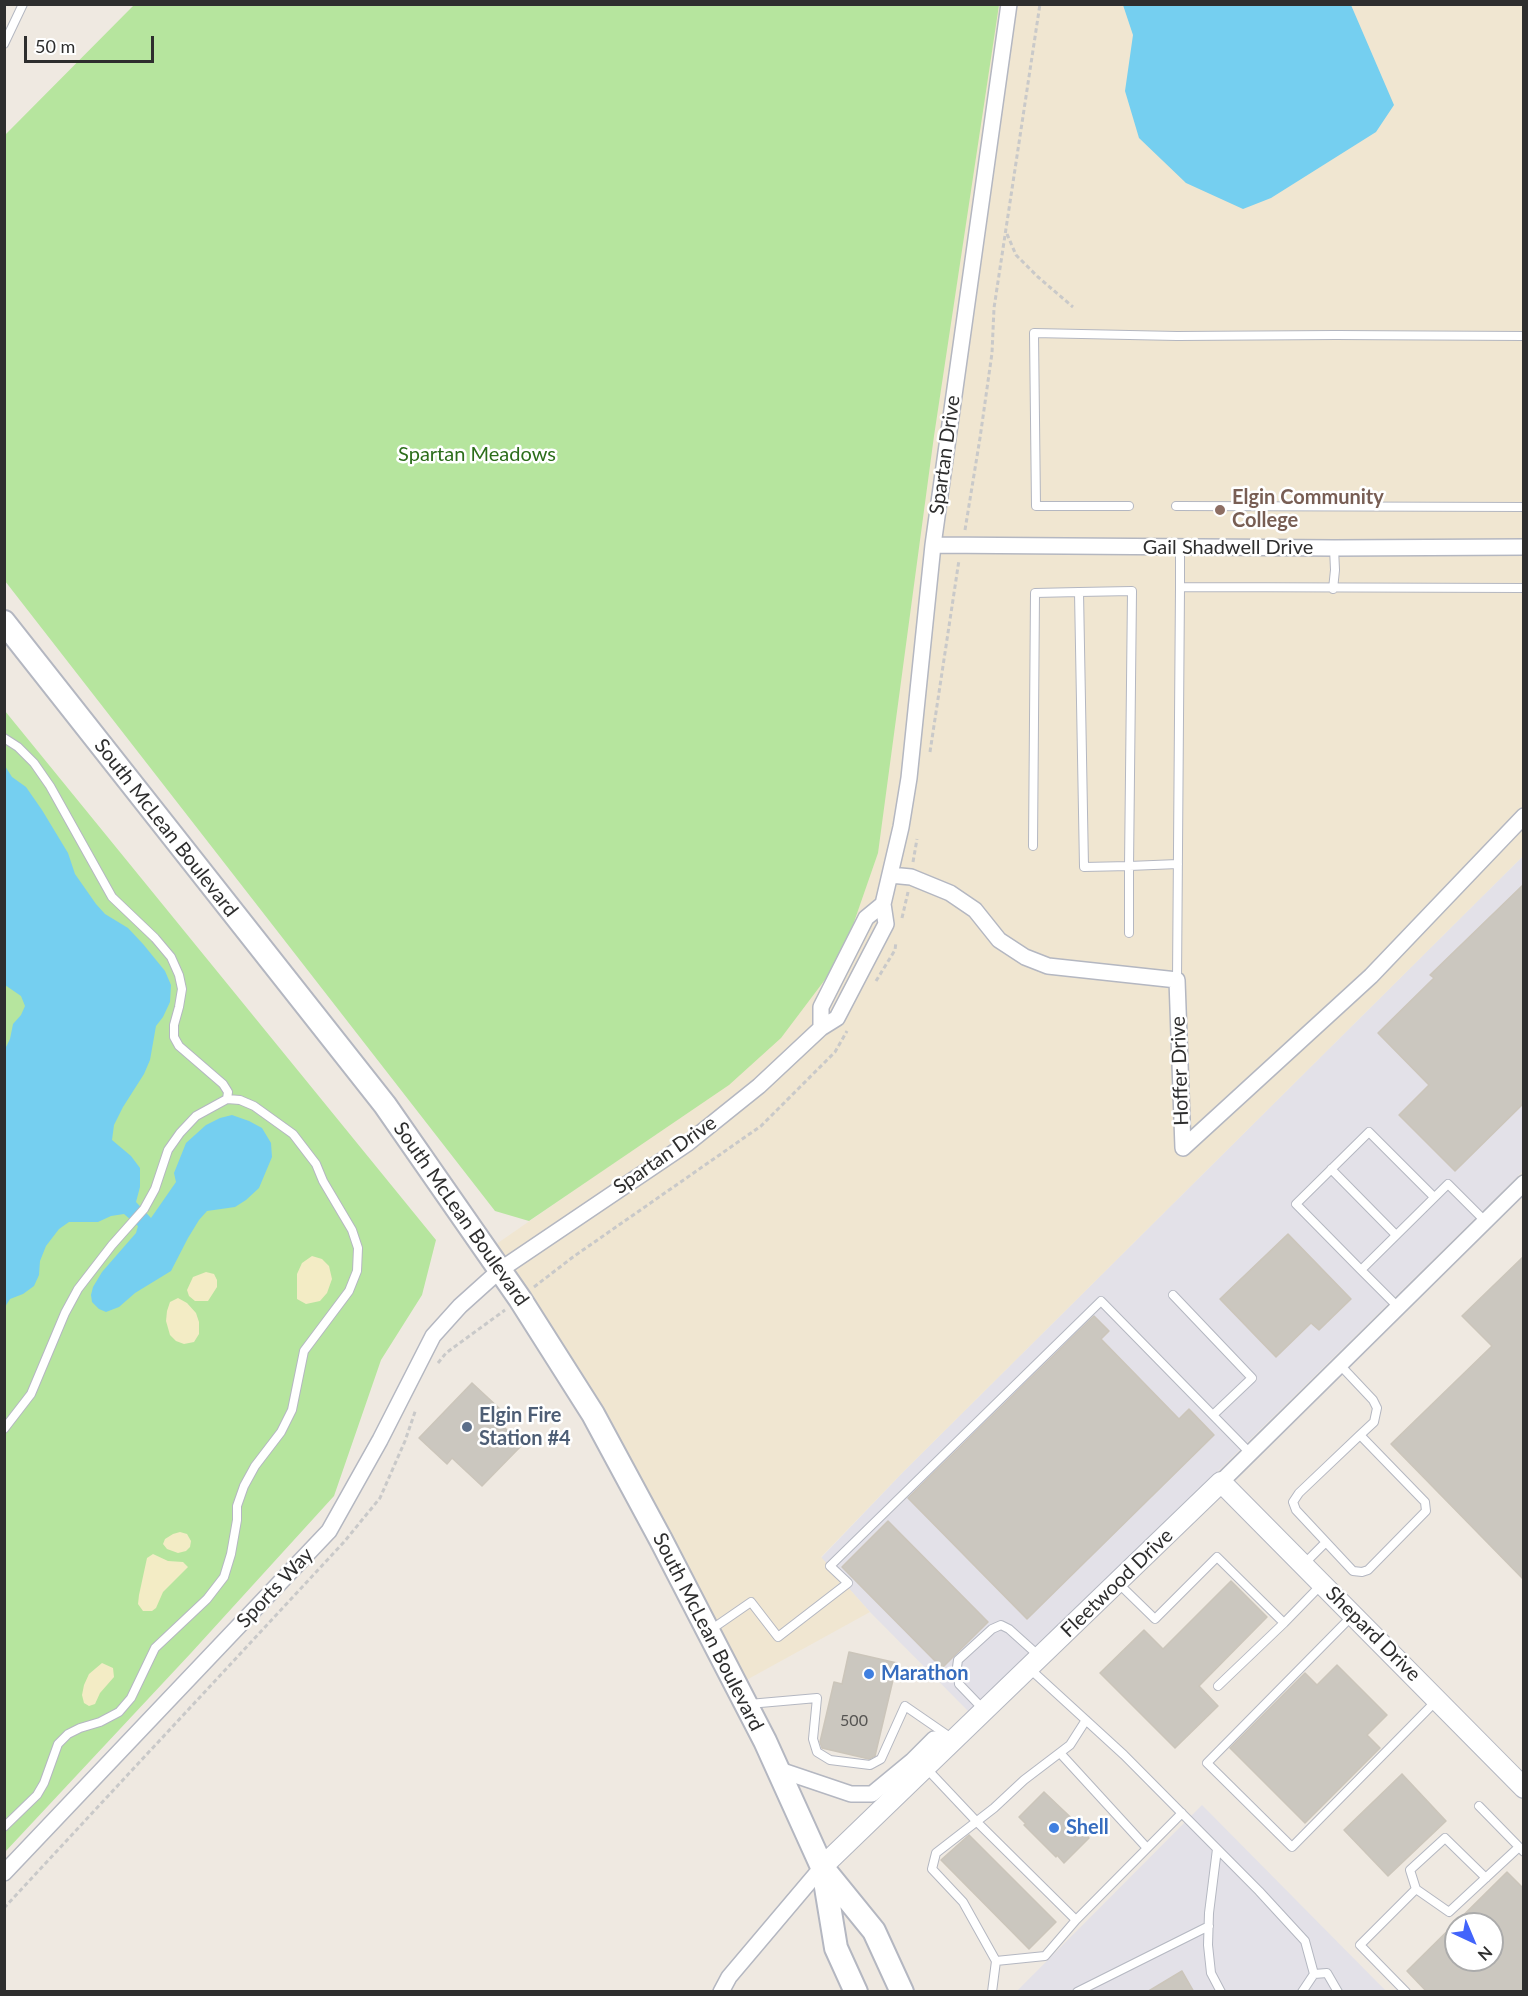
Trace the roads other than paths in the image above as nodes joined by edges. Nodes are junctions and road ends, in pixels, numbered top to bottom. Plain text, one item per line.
1 (23, 4) edge
2 (1009, 4) edge
3 (4, 44) edge
4 (1524, 336) edge
5 (1129, 506) dead end
6 (1176, 506) dead end
7 (1524, 507) edge
8 (933, 545) junction
9 (1180, 547) junction
10 (1524, 547) edge
11 (1334, 548) junction
12 (1180, 587) junction
13 (1524, 588) edge
14 (1333, 589) junction
15 (1079, 592) junction
16 (4, 622) edge
17 (4, 738) edge
18 (1524, 816) edge
19 (1033, 846) dead end
20 (1178, 864) junction
21 (1129, 866) junction
22 (890, 875) junction
23 (1129, 933) dead end
24 (1177, 980) junction
25 (227, 1099) junction
26 (1331, 1169) junction
27 (1524, 1184) edge
28 (1434, 1197) junction
29 (1485, 1221) junction
30 (1396, 1235) junction
31 (500, 1270) junction
32 (1361, 1270) junction
33 (1173, 1295) dead end
34 (1398, 1308) junction
35 (1340, 1365) junction
36 (1213, 1415) junction
37 (4, 1430) edge
38 (1360, 1435) junction
39 (1251, 1453) junction
40 (1221, 1482) junction
41 (1326, 1542) junction
42 (1304, 1564) junction
43 (1117, 1582) junction
44 (1322, 1583) junction
45 (1353, 1615) junction
46 (1284, 1623) junction
47 (708, 1632) junction
48 (1035, 1662) junction
49 (1218, 1686) dead end
50 (1437, 1700) junction
51 (746, 1705) junction
52 (985, 1711) junction
53 (1086, 1720) junction
54 (954, 1740) junction
55 (1060, 1753) junction
56 (926, 1767) junction
57 (777, 1769) junction
58 (1524, 1788) edge
59 (1479, 1806) dead end
60 (1182, 1813) junction
61 (977, 1822) junction
62 (4, 1827) edge
63 (1147, 1848) junction
64 (1217, 1849) junction
65 (1521, 1850) edge
66 (822, 1867) junction
67 (4, 1873) edge
68 (1486, 1878) junction
69 (1416, 1889) junction
70 (1076, 1920) junction
71 (1209, 1926) junction
72 (996, 1961) junction
73 (1314, 1974) junction
74 (721, 1992) edge
75 (856, 1992) edge
76 (902, 1992) edge
77 (992, 1992) edge
78 (1077, 1992) edge
79 (1221, 1992) edge
80 (1302, 1992) edge
81 (1338, 1992) edge
82 (1406, 1992) edge

1 - 3 lane
2 - 8 street, Spartan Drive
4 - 5 lane
6 - 7 lane
8 - 9 street, Gail Shadwell Drive
8 - 22 street, Spartan Drive
9 - 11 street, Gail Shadwell Drive
9 - 12 lane
10 - 11 street, Gail Shadwell Drive
11 - 14 lane
12 - 14 lane
12 - 20 lane
13 - 14 lane
15 - 19 lane
15 - 21 lane
15 - 21 lane
16 - 31 main road, South McLean Boulevard
17 - 25 lane
18 - 24 street, Hoffer Drive
20 - 21 lane
20 - 24 lane
21 - 23 lane
22 - 24 street
22 - 31 street, Spartan Drive
25 - 37 lane
25 - 62 lane
26 - 28 lane
26 - 30 lane
26 - 32 lane
27 - 29 street, Fleetwood Drive
28 - 29 lane
28 - 30 lane
29 - 34 street, Fleetwood Drive
30 - 32 lane
31 - 47 main road, South McLean Boulevard
31 - 67 street, Sports Way
32 - 34 lane
33 - 36 lane
34 - 35 street, Fleetwood Drive
35 - 38 lane
35 - 39 street, Fleetwood Drive
36 - 39 lane
36 - 47 lane
38 - 41 lane
38 - 41 lane
39 - 40 street, Fleetwood Drive
40 - 42 street, Shepard Drive
40 - 43 street, Fleetwood Drive
41 - 42 lane
42 - 44 street, Shepard Drive
43 - 46 lane
43 - 48 street, Fleetwood Drive
44 - 45 street, Shepard Drive
44 - 46 lane
45 - 50 street, Shepard Drive
45 - 50 lane
46 - 49 lane
47 - 51 main road, South McLean Boulevard
48 - 52 street, Fleetwood Drive
48 - 52 lane
48 - 53 lane
50 - 58 street, Shepard Drive
51 - 54 lane
51 - 57 main road, South McLean Boulevard
52 - 54 street, Fleetwood Drive
53 - 55 lane
53 - 60 lane
54 - 56 street, Fleetwood Drive
54 - 57 street
55 - 61 lane
55 - 63 lane
56 - 61 lane
56 - 66 street, Fleetwood Drive
57 - 66 main road, South McLean Boulevard
59 - 65 lane
60 - 63 lane
60 - 64 lane
61 - 70 lane
61 - 72 lane
63 - 70 lane
64 - 71 lane
64 - 73 lane
65 - 68 lane
66 - 74 street, Fleetwood Drive
66 - 75 main road, South McLean Boulevard
66 - 76 main road, South McLean Boulevard
68 - 69 lane
68 - 69 lane
69 - 82 lane
70 - 72 lane
71 - 78 lane
71 - 79 lane
72 - 77 lane
73 - 80 lane
73 - 81 lane

